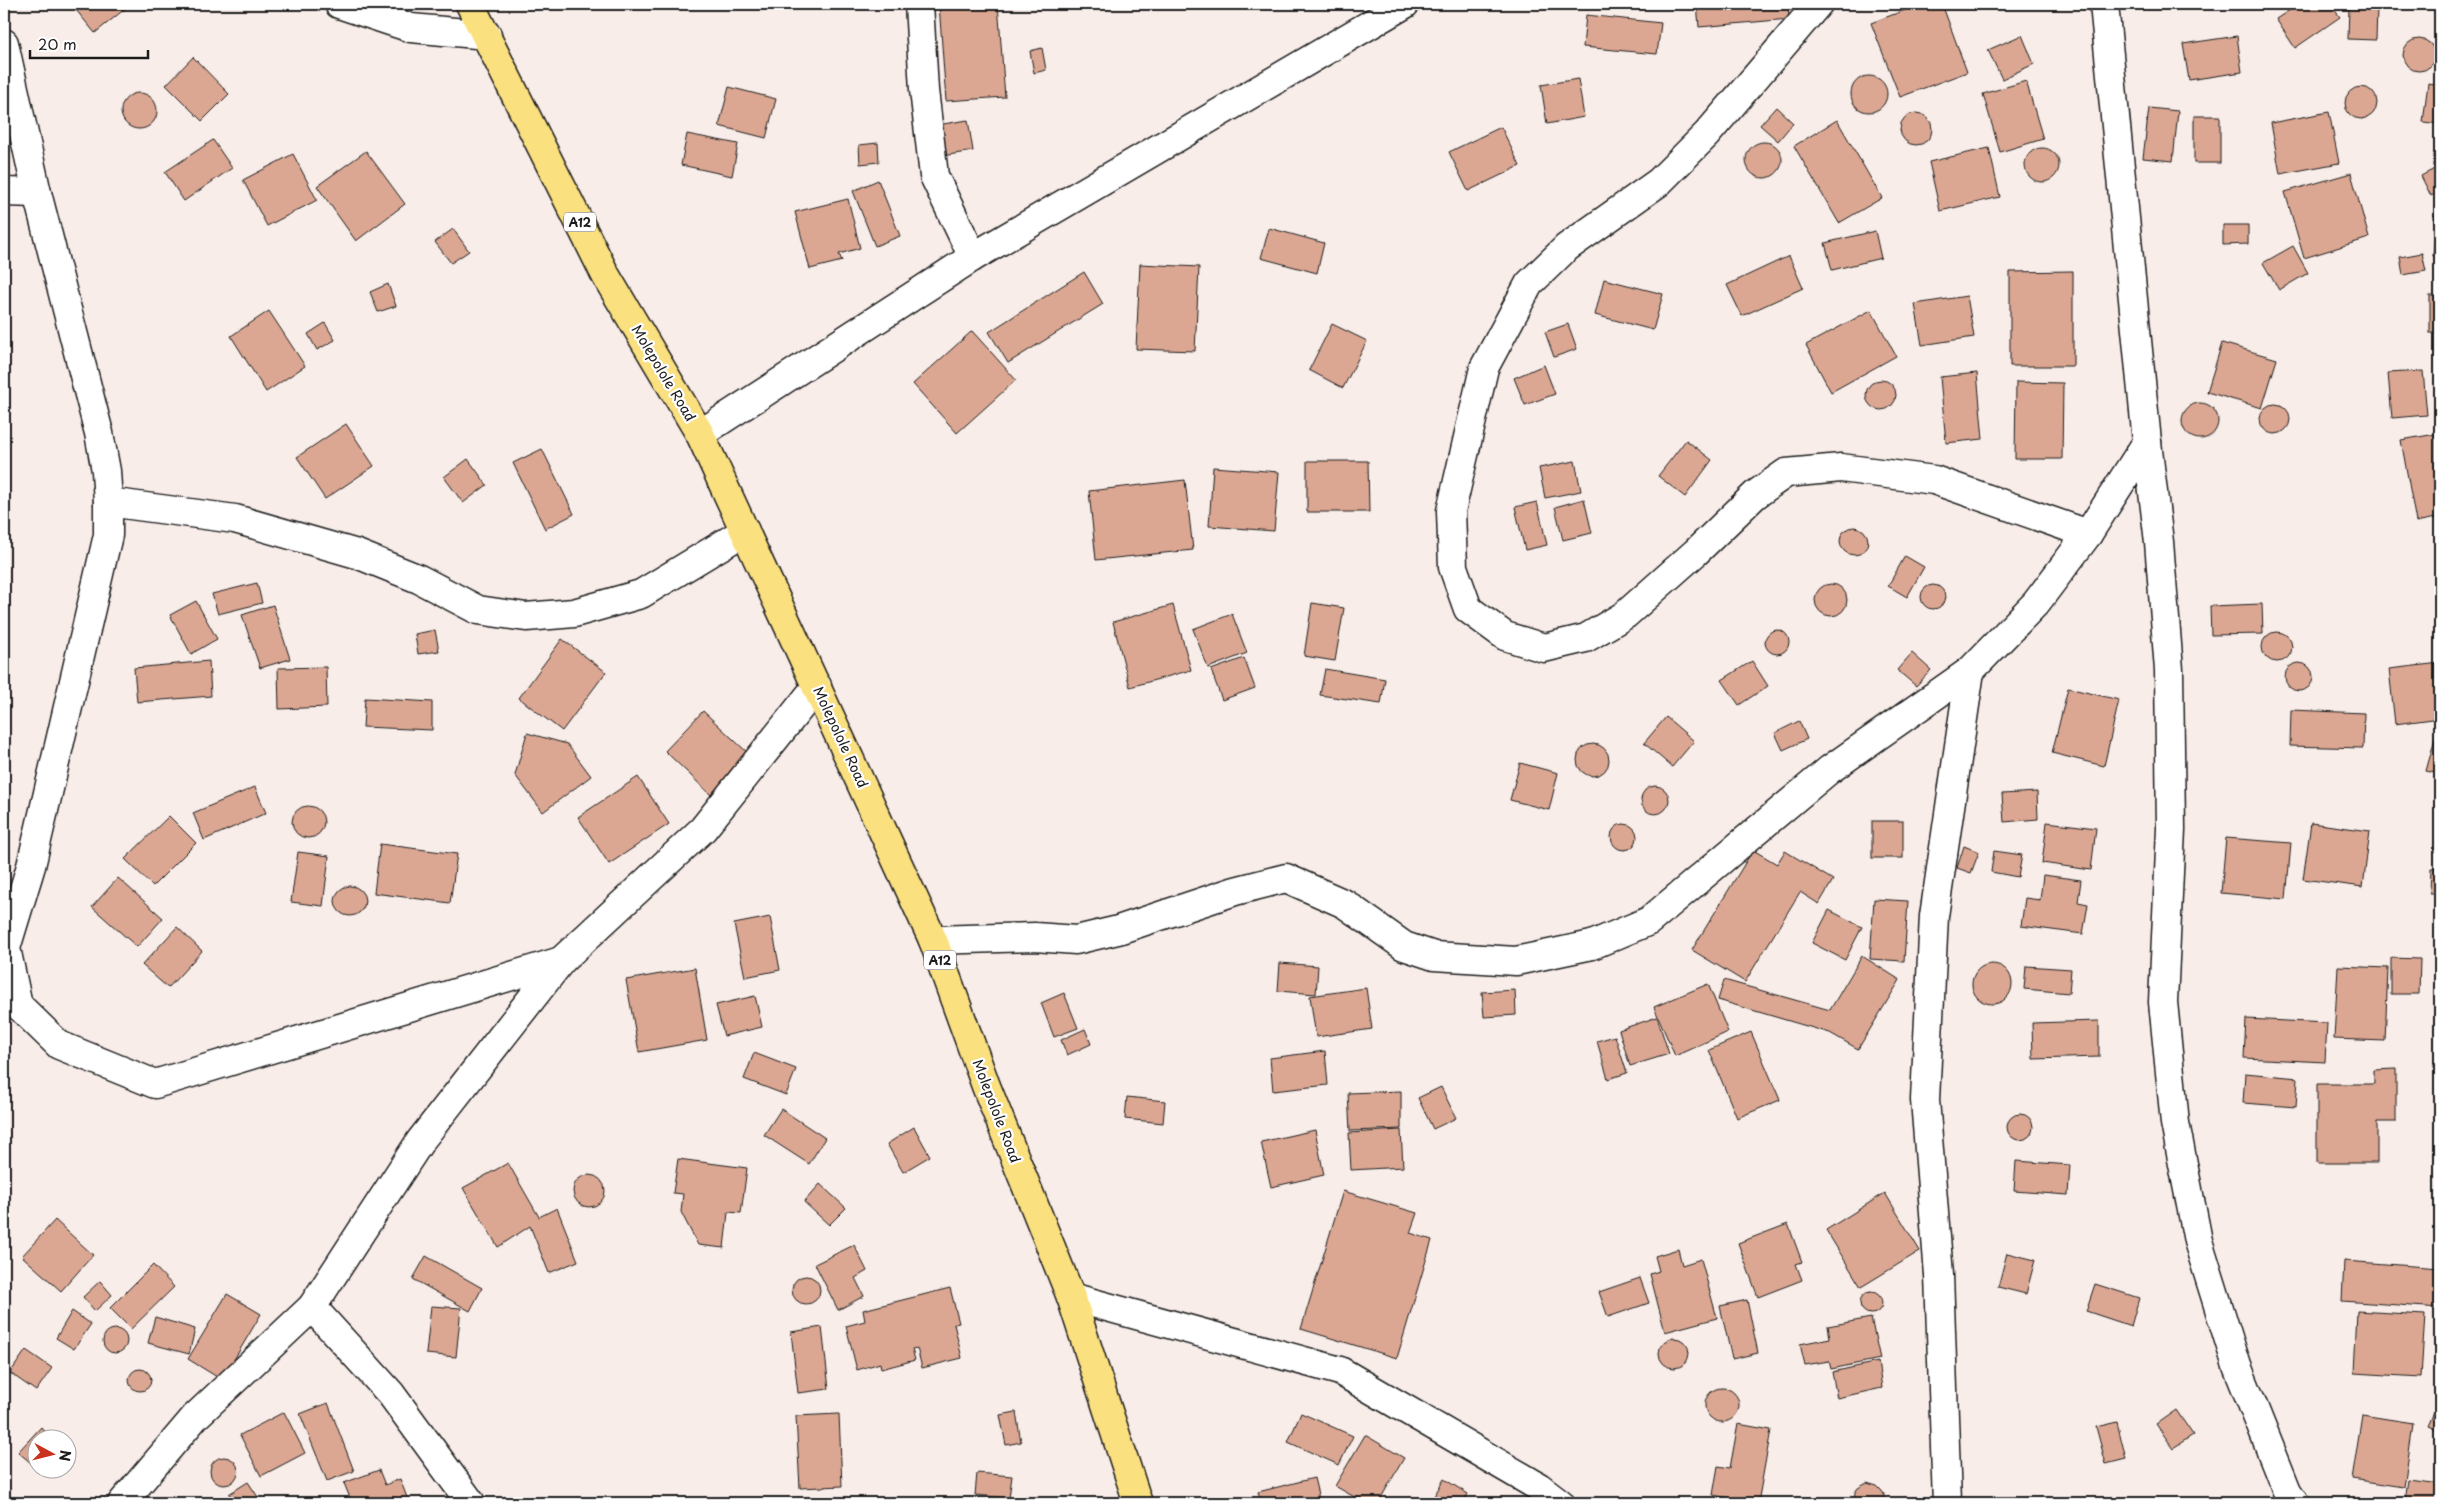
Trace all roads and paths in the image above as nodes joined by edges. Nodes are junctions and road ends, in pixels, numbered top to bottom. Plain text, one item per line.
1 (339, 4) edge
2 (470, 4) edge
3 (919, 4) edge
4 (1405, 4) edge
5 (1818, 4) edge
6 (2104, 4) edge
7 (487, 35) junction
8 (4, 43) edge
9 (4, 192) edge
10 (37, 193) junction
11 (973, 257) junction
12 (700, 434) junction
13 (2147, 442) junction
14 (108, 502) junction
15 (745, 531) junction
16 (2088, 534) junction
17 (1970, 671) junction
18 (817, 686) junction
19 (933, 940) junction
20 (562, 961) junction
21 (1072, 1297) junction
22 (312, 1307) junction
23 (122, 1503) edge
24 (471, 1503) edge
25 (1138, 1503) edge
26 (1560, 1503) edge
27 (1947, 1503) edge
28 (2295, 1503) edge

1 - 7 street
2 - 7 main road, Molepolole Road / A12
3 - 11 street
4 - 11 street
5 - 16 street
6 - 13 street
7 - 12 main road, Molepolole Road / A12
8 - 10 street
9 - 10 street
10 - 14 street
11 - 12 street
12 - 15 main road, Molepolole Road / A12
13 - 16 street
13 - 28 street
14 - 15 street
14 - 20 street
15 - 18 main road, Molepolole Road / A12
16 - 17 street
17 - 19 street
17 - 27 street
18 - 19 main road, Molepolole Road / A12
18 - 20 street
19 - 21 main road, Molepolole Road / A12
20 - 22 street
21 - 25 main road, Molepolole Road / A12
21 - 26 street
22 - 23 street
22 - 24 street

